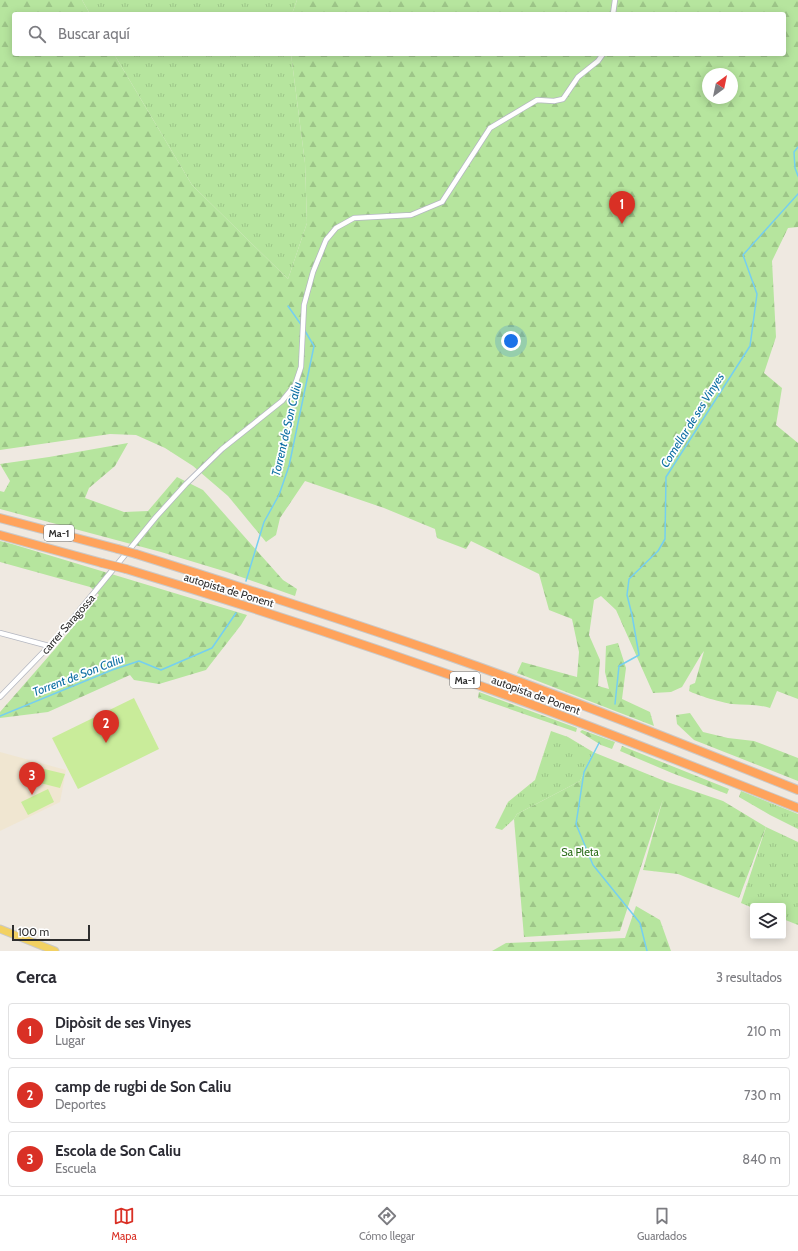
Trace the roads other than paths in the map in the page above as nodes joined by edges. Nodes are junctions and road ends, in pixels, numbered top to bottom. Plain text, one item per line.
1 (615, 0) edge
2 (613, 12) edge
3 (602, 56) edge
4 (0, 518) edge
5 (0, 535) edge
6 (134, 551) junction
7 (0, 633) edge
8 (49, 646) junction
9 (0, 698) edge
10 (798, 790) edge
11 (798, 808) edge
12 (0, 928) edge
13 (55, 951) edge

1 - 2 street
3 - 6 street, carrer Saragossa
4 - 6 highway, Ma-1, bridge
5 - 11 highway, autopista de Ponent / Ma-1, bridge
6 - 8 street, carrer Saragossa
6 - 10 highway, autopista de Ponent / Ma-1
7 - 8 street
8 - 9 street, carrer Saragossa
12 - 13 main road

